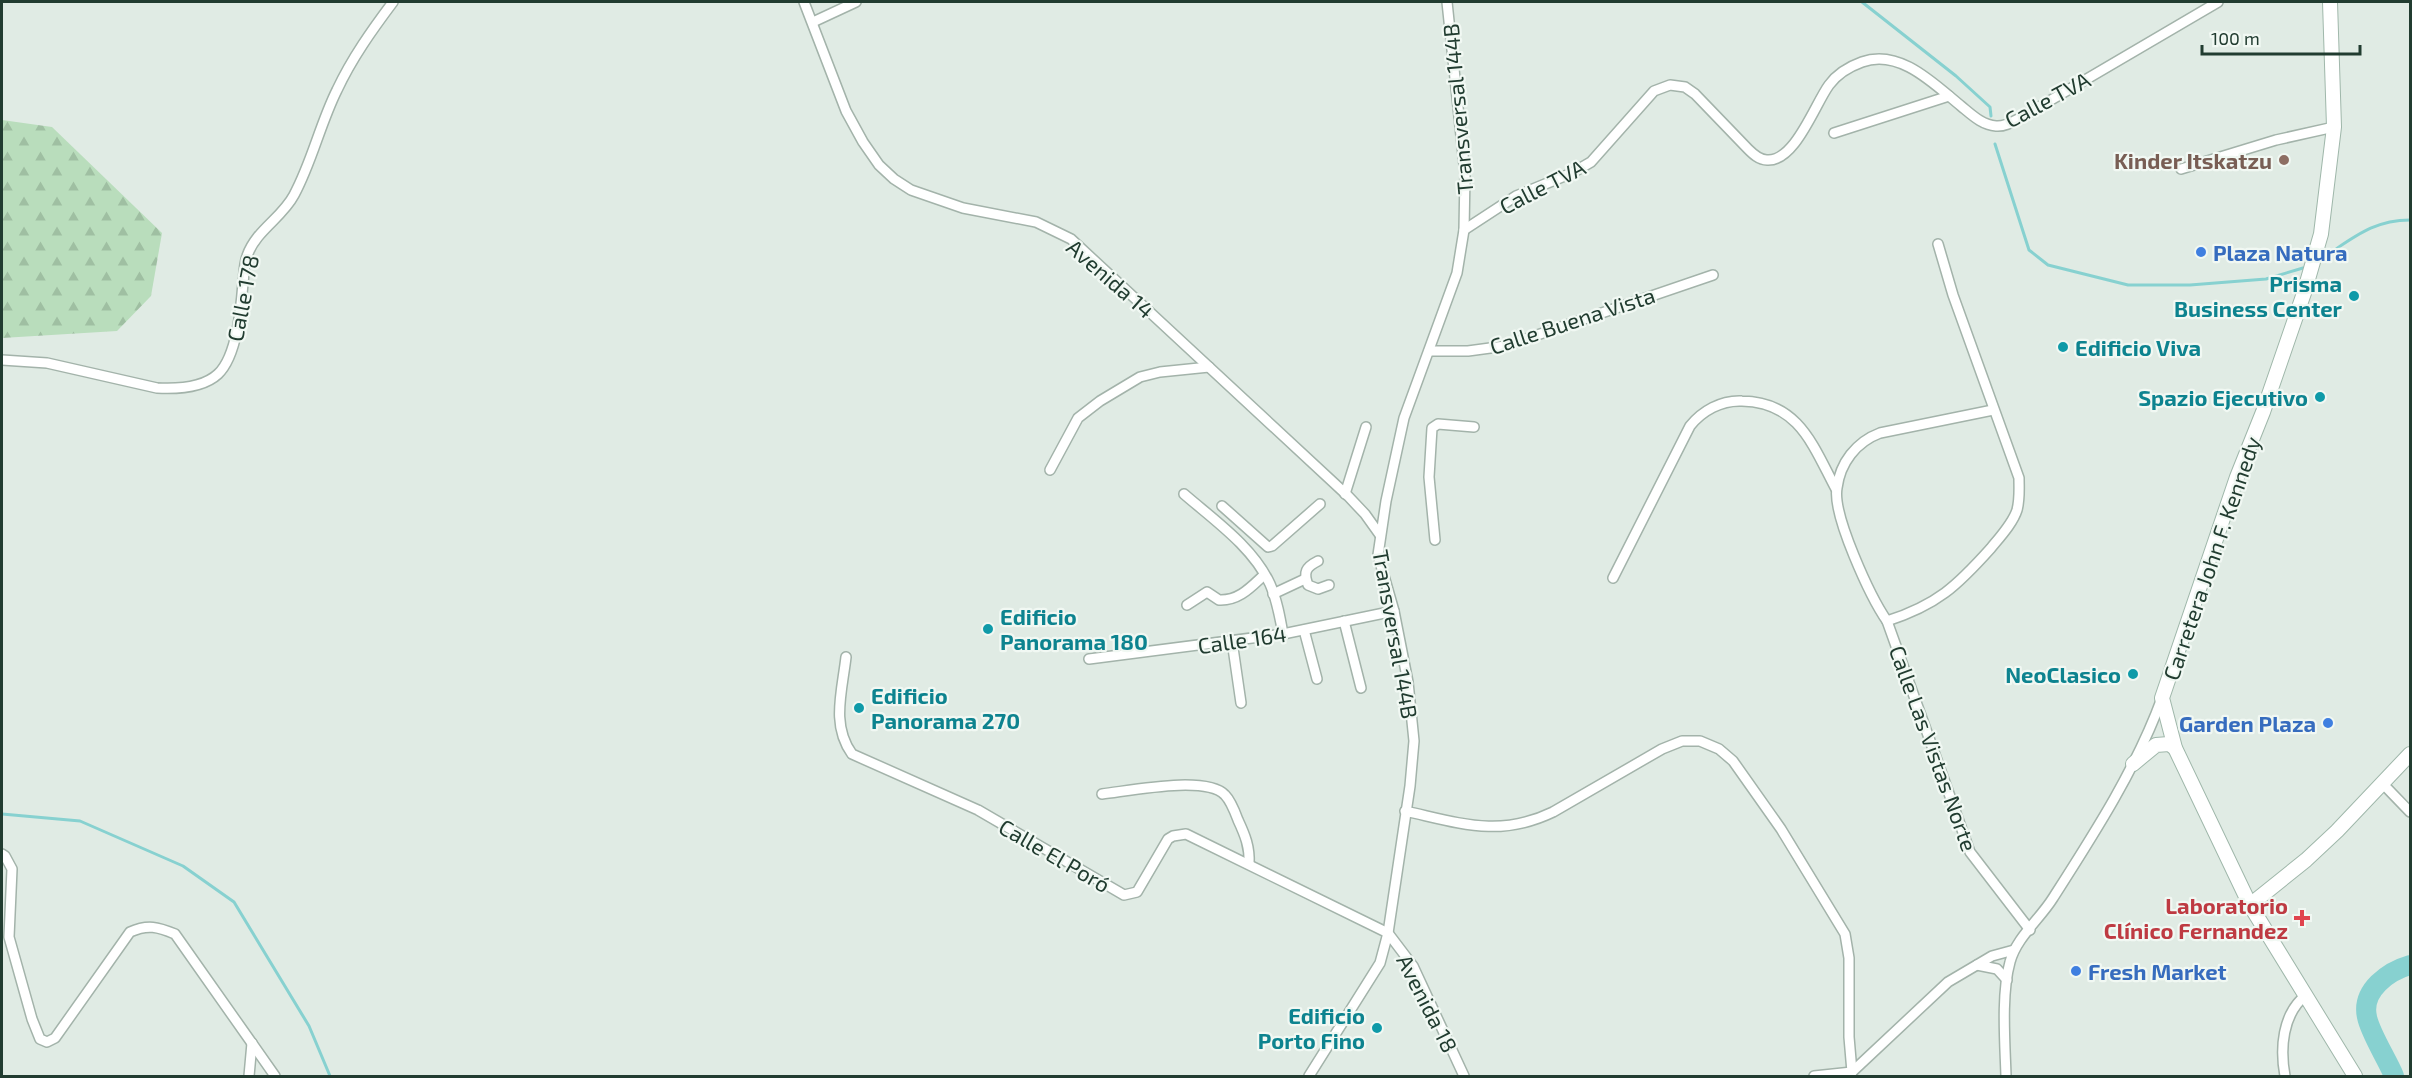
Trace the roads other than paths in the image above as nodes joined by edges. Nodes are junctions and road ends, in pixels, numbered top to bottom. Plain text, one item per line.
1 (393, 2) edge
2 (804, 2) edge
3 (856, 2) edge
4 (1447, 2) edge
5 (2218, 2) edge
6 (2330, 2) edge
7 (813, 22) junction
8 (1949, 96) junction
9 (2334, 127) junction
10 (1834, 133) dead end
11 (2181, 169) dead end
12 (1464, 230) junction
13 (1938, 244) dead end
14 (1713, 274) dead end
15 (1429, 351) junction
16 (2, 360) edge
17 (1209, 367) junction
18 (1993, 410) junction
19 (1366, 427) dead end
20 (1474, 427) dead end
21 (1050, 470) dead end
22 (1836, 489) junction
23 (1184, 494) dead end
24 (1345, 494) junction
25 (1320, 504) dead end
26 (1218, 523) junction
27 (1380, 534) junction
28 (1435, 540) dead end
29 (1318, 561) dead end
30 (1264, 575) junction
31 (1613, 578) dead end
32 (1305, 579) junction
33 (1329, 585) dead end
34 (1273, 594) junction
35 (1188, 604) dead end
36 (1394, 611) junction
37 (1344, 621) junction
38 (1887, 621) junction
39 (1304, 630) junction
40 (1283, 634) junction
41 (1232, 640) junction
42 (846, 657) dead end
43 (1089, 659) dead end
44 (1317, 679) dead end
45 (1361, 688) dead end
46 (2162, 698) junction
47 (1242, 703) dead end
48 (2175, 748) junction
49 (2410, 754) edge
50 (2133, 764) junction
51 (2383, 784) junction
52 (1102, 794) dead end
53 (1405, 811) junction
54 (2410, 812) edge
55 (2, 854) edge
56 (1249, 864) junction
57 (2250, 905) junction
58 (2030, 930) junction
59 (1388, 933) junction
60 (2014, 950) junction
61 (1974, 965) junction
62 (2007, 980) junction
63 (2306, 995) junction
64 (252, 1042) junction
65 (1310, 1058) dead end
66 (1320, 1060) junction
67 (1851, 1074) edge
68 (249, 1077) edge
69 (275, 1077) edge
70 (1310, 1077) edge
71 (1464, 1077) edge
72 (1814, 1077) edge
73 (2006, 1077) edge
74 (2285, 1077) edge
75 (2355, 1077) edge

1 - 16 street, Calle 178
2 - 7 street, Avenida 14
3 - 7 street
4 - 12 street, Transversal 144B
5 - 8 street, Calle TVA
6 - 9 main road, Carretera John F. Kennedy
7 - 17 street, Avenida 14
8 - 10 street
8 - 12 street, Calle TVA
9 - 11 street
9 - 46 main road, Carretera John F. Kennedy
12 - 15 street, Transversal 144B
13 - 18 street
14 - 15 street, Calle Buena Vista
15 - 27 street, Transversal 144B
17 - 21 street
17 - 24 street, Avenida 14
18 - 22 street, Calle Las Vistas Norte
18 - 38 street, Calle Las Vistas Norte
19 - 24 street
20 - 28 street
22 - 31 street
22 - 38 street, Calle Las Vistas Norte
23 - 26 street
24 - 27 street, Avenida 14
25 - 26 street
26 - 30 street
27 - 36 street, Transversal 144B
29 - 32 street
30 - 34 street
30 - 35 street
32 - 33 street
32 - 34 street
34 - 40 street
36 - 37 street, Calle 164
36 - 53 street, Transversal 144B
37 - 39 street, Calle 164
37 - 45 street
38 - 58 street, Calle Las Vistas Norte
39 - 40 street, Calle 164
39 - 44 street
40 - 41 street, Calle 164
41 - 43 street, Calle 164
41 - 47 street
42 - 56 street, Calle El Poró
46 - 48 main road, Carretera John F. Kennedy
46 - 50 street
48 - 50 main road
48 - 57 main road, Carretera John F. Kennedy
49 - 51 main road
50 - 58 street
51 - 54 street
51 - 57 main road
52 - 56 street
53 - 59 street, Transversal 144B
53 - 67 street
55 - 64 street
56 - 59 street, Calle El Poró
57 - 63 main road, Carretera John F. Kennedy
58 - 60 street
59 - 66 street, Transversal 144B
59 - 71 street, Avenida 18
60 - 61 street
60 - 62 street
61 - 62 street
61 - 67 street
62 - 73 street
63 - 74 street
63 - 75 main road, Carretera John F. Kennedy
64 - 68 street
64 - 69 street
65 - 66 street
66 - 70 street, Transversal 144B
67 - 72 street

